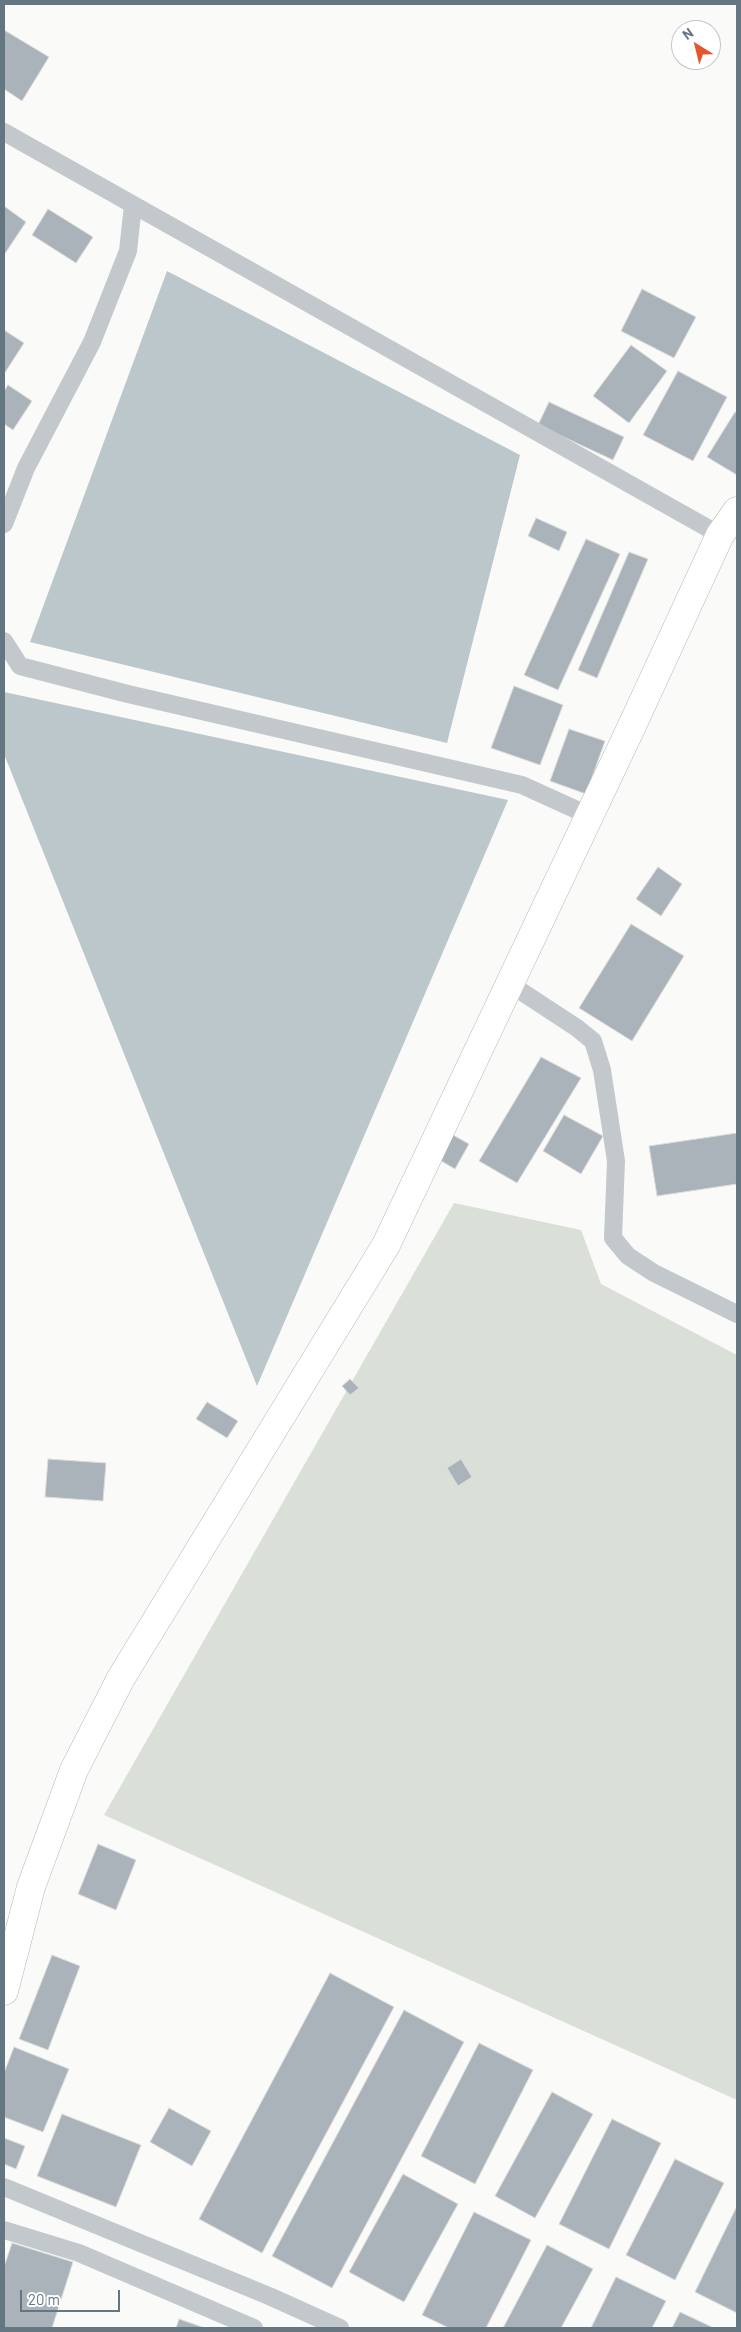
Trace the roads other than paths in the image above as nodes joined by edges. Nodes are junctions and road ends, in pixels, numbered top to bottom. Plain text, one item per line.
1 (4, 132) edge
2 (133, 205) junction
3 (737, 511) edge
4 (4, 524) edge
5 (720, 535) junction
6 (4, 641) edge
7 (590, 816) junction
8 (510, 984) junction
9 (737, 1314) edge
10 (4, 1991) edge
11 (4, 2187) edge
12 (4, 2230) edge
13 (254, 2328) edge
14 (340, 2328) edge

1 - 2 lane
2 - 4 lane
2 - 5 lane
3 - 5 street
5 - 7 street
6 - 7 lane
7 - 8 street
8 - 9 lane
8 - 10 street
11 - 14 lane
12 - 13 lane

